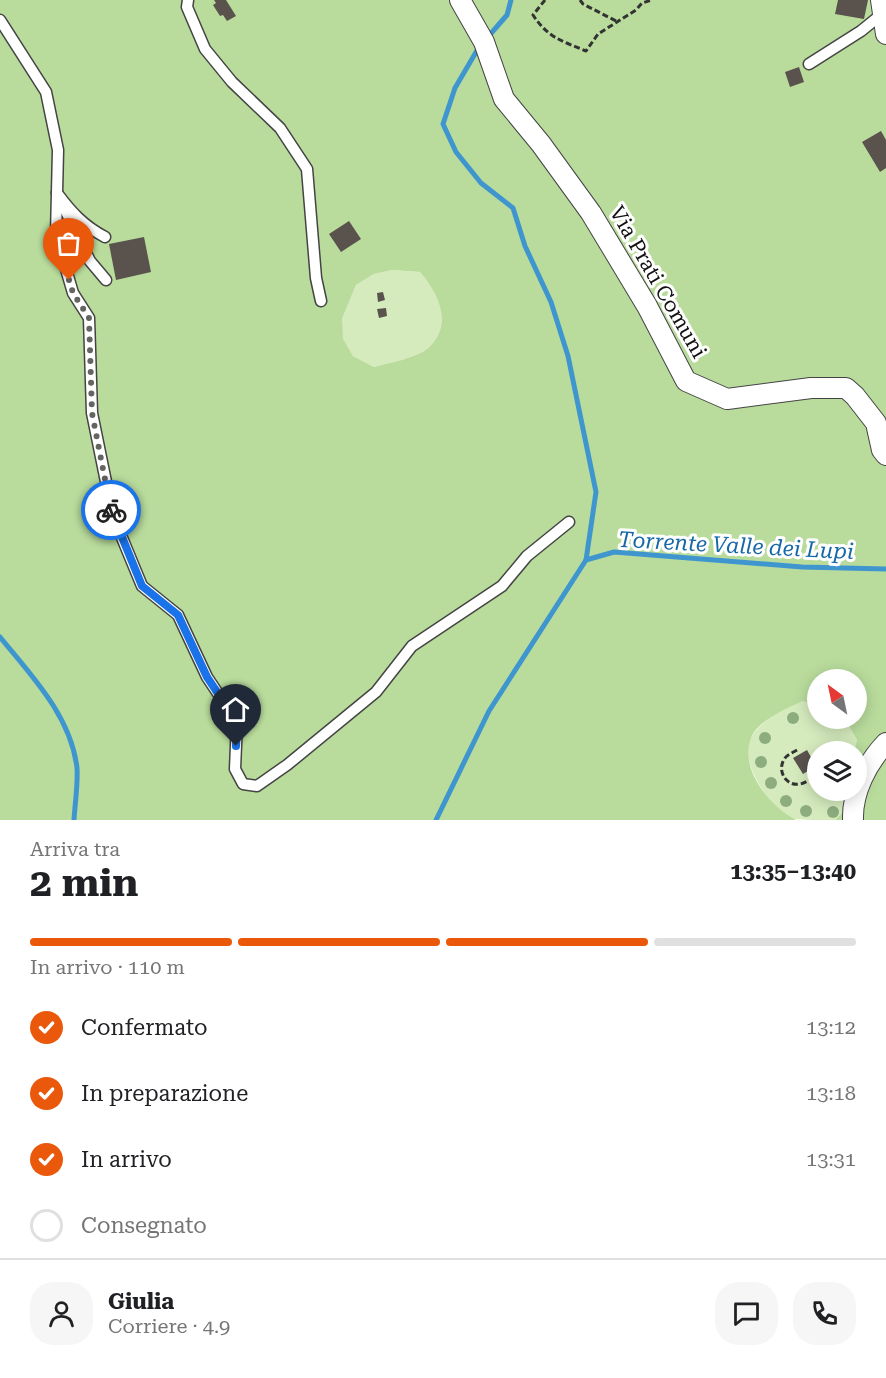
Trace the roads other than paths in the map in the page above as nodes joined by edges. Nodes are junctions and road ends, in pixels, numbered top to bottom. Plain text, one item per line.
1 (188, 0) edge
2 (460, 0) edge
3 (882, 7) edge
4 (0, 20) edge
5 (886, 34) edge
6 (809, 64) dead end
7 (57, 193) junction
8 (105, 237) dead end
9 (106, 280) dead end
10 (321, 301) dead end
11 (886, 455) edge
12 (569, 522) dead end
13 (886, 743) edge
14 (853, 820) edge

1 - 10 lane
2 - 11 street, Via Prati Comuni
3 - 5 street
3 - 6 lane
4 - 7 lane
7 - 8 lane
7 - 9 lane
7 - 12 lane
13 - 14 street

